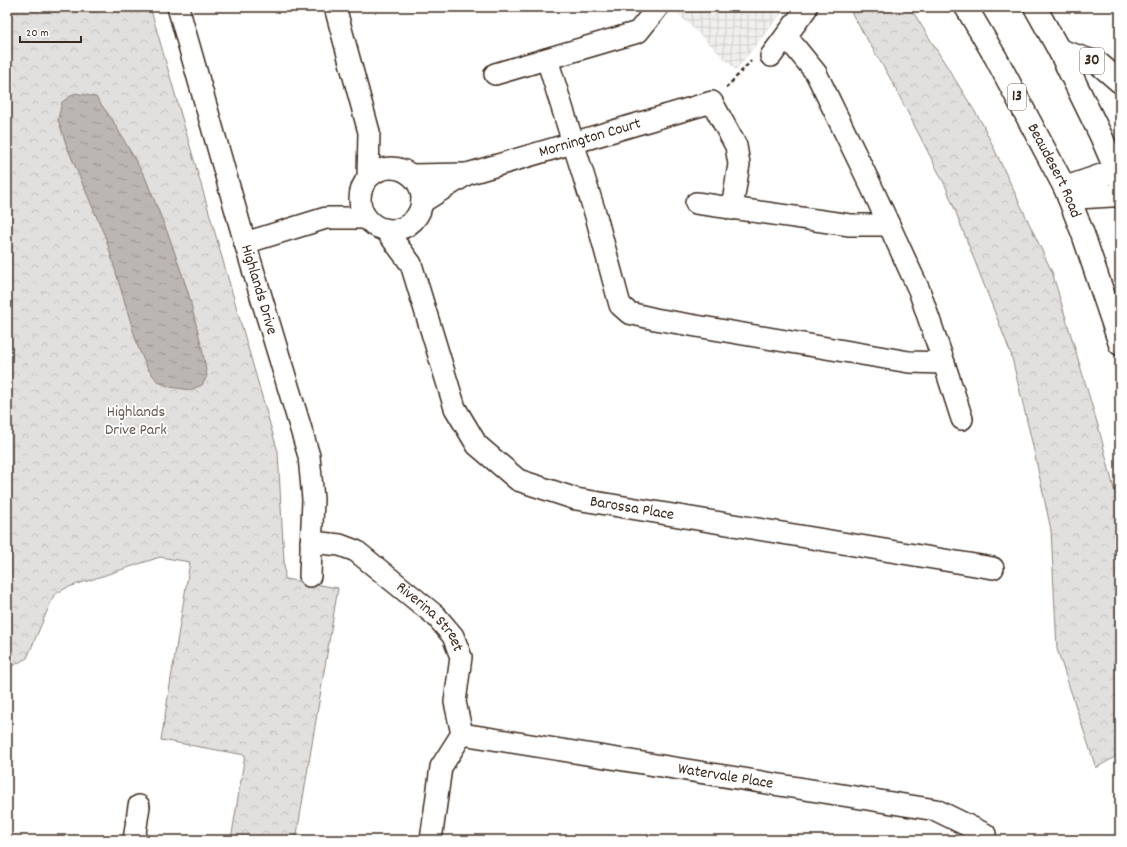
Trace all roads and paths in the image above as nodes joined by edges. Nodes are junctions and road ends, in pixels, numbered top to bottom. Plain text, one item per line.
1 (178, 7) edge
2 (335, 7) edge
3 (658, 7) edge
4 (966, 7) edge
5 (1035, 7) edge
6 (806, 9) dead end
7 (786, 36) junction
8 (1059, 50) junction
9 (771, 56) dead end
10 (547, 59) junction
11 (495, 74) dead end
12 (1120, 82) edge
13 (369, 132) junction
14 (574, 143) junction
15 (403, 171) junction
16 (467, 174) junction
17 (1119, 174) edge
18 (364, 185) junction
19 (1067, 193) junction
20 (1120, 195) edge
21 (696, 203) dead end
22 (732, 208) junction
23 (418, 210) junction
24 (326, 218) junction
25 (366, 218) junction
26 (889, 225) junction
27 (1117, 226) dead end
28 (385, 229) junction
29 (1120, 232) edge
30 (245, 243) junction
31 (411, 264) junction
32 (1120, 344) edge
33 (944, 363) junction
34 (962, 420) dead end
35 (311, 542) junction
36 (992, 568) dead end
37 (310, 576) dead end
38 (462, 734) junction
39 (140, 806) dead end
40 (985, 834) dead end
41 (134, 840) edge
42 (431, 840) edge

1 - 30 street, Highlands Drive
2 - 13 street
3 - 10 street
4 - 19 main road, Beaudesert Road / 13
5 - 8 main road
6 - 7 street
7 - 9 street
7 - 26 street
8 - 12 main road, 30
8 - 17 main road
10 - 11 street
10 - 14 street
13 - 15 street
13 - 18 street
14 - 16 street, Mornington Court
14 - 22 street, Mornington Court
14 - 33 street
15 - 16 street, Mornington Court
15 - 18 street
15 - 23 street
16 - 23 street, Mornington Court
17 - 19 main road
18 - 24 street
18 - 25 street
19 - 20 main road
19 - 32 main road, Beaudesert Road / 13
21 - 22 street
22 - 26 street
23 - 28 street
23 - 31 street, Barossa Place
24 - 25 street
24 - 30 street
25 - 28 street
26 - 33 street
27 - 29 path
28 - 31 street, Barossa Place
30 - 35 street, Highlands Drive
31 - 36 street, Barossa Place
33 - 34 street
35 - 37 street, Highlands Drive
35 - 38 street, Riverina Street
38 - 40 street, Watervale Place
38 - 42 street
39 - 41 street

